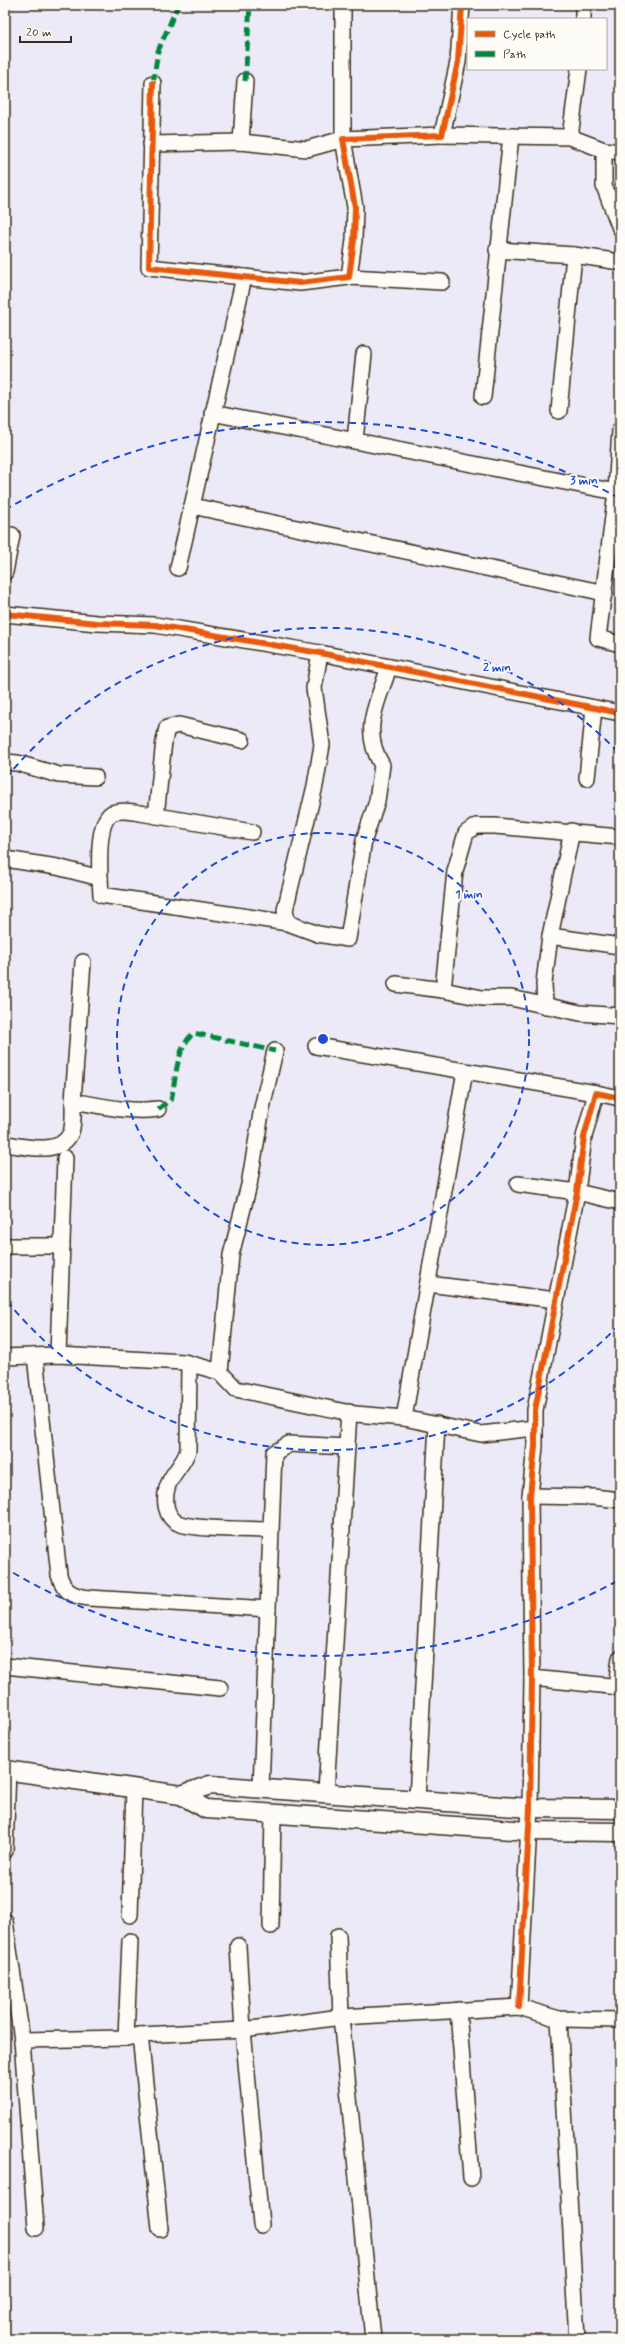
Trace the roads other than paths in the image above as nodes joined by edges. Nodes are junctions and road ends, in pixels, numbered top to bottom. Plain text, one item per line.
1 (343, 5) edge
2 (462, 5) edge
3 (583, 5) edge
4 (582, 18) edge
5 (463, 62) edge
6 (579, 70) edge
7 (245, 81) dead end
8 (153, 84) dead end
9 (442, 135) junction
10 (511, 136) junction
11 (570, 137) junction
12 (343, 139) junction
13 (241, 142) junction
14 (151, 144) junction
15 (604, 150) junction
16 (620, 152) edge
17 (620, 228) edge
18 (498, 250) junction
19 (574, 256) junction
20 (620, 262) edge
21 (244, 277) junction
22 (349, 277) junction
23 (442, 282) dead end
24 (364, 354) dead end
25 (483, 397) dead end
26 (559, 410) dead end
27 (212, 413) junction
28 (620, 430) edge
29 (355, 440) junction
30 (616, 492) junction
31 (192, 506) junction
32 (12, 535) dead end
33 (178, 568) dead end
34 (5, 572) edge
35 (604, 592) junction
36 (5, 614) edge
37 (620, 644) edge
38 (320, 653) junction
39 (389, 667) junction
40 (594, 708) junction
41 (620, 713) edge
42 (242, 740) dead end
43 (5, 762) edge
44 (95, 777) dead end
45 (587, 778) dead end
46 (156, 816) junction
47 (572, 831) junction
48 (252, 832) dead end
49 (620, 836) edge
50 (5, 859) edge
51 (100, 878) junction
52 (288, 923) junction
53 (550, 936) junction
54 (620, 946) edge
55 (83, 962) dead end
56 (396, 984) dead end
57 (443, 990) junction
58 (545, 1006) junction
59 (620, 1016) edge
60 (316, 1046) dead end
61 (274, 1051) dead end
62 (465, 1071) junction
63 (596, 1093) junction
64 (620, 1098) edge
65 (74, 1101) junction
66 (158, 1108) dead end
67 (5, 1144) edge
68 (65, 1158) dead end
69 (518, 1184) dead end
70 (577, 1192) junction
71 (620, 1202) edge
72 (5, 1246) edge
73 (62, 1246) junction
74 (428, 1284) junction
75 (556, 1300) junction
76 (58, 1355) junction
77 (35, 1356) junction
78 (5, 1357) edge
79 (189, 1364) junction
80 (220, 1372) junction
81 (349, 1412) junction
82 (404, 1418) junction
83 (437, 1424) junction
84 (535, 1428) junction
85 (347, 1447) junction
86 (530, 1496) junction
87 (620, 1500) edge
88 (270, 1530) junction
89 (268, 1609) junction
90 (620, 1658) edge
91 (5, 1666) edge
92 (532, 1678) junction
93 (618, 1687) edge
94 (220, 1688) dead end
95 (6, 1770) edge
96 (134, 1788) junction
97 (261, 1788) junction
98 (326, 1792) junction
99 (181, 1795) junction
100 (417, 1799) junction
101 (530, 1808) junction
102 (620, 1809) edge
103 (273, 1813) junction
104 (528, 1831) junction
105 (620, 1832) edge
106 (5, 1851) edge
107 (130, 1915) dead end
108 (5, 1921) edge
109 (271, 1926) dead end
110 (338, 1936) dead end
111 (130, 1941) dead end
112 (238, 1946) dead end
113 (519, 2007) junction
114 (458, 2010) junction
115 (341, 2016) junction
116 (559, 2019) junction
117 (620, 2020) edge
118 (243, 2030) junction
119 (133, 2036) junction
120 (22, 2040) junction
121 (471, 2178) dead end
122 (261, 2225) dead end
123 (36, 2228) dead end
124 (160, 2229) dead end
125 (373, 2339) edge
126 (578, 2339) edge

1 - 12 street
2 - 5 street
3 - 4 street
5 - 9 street
6 - 11 street
7 - 13 street
8 - 14 street
9 - 10 street
9 - 12 street
10 - 11 street
10 - 18 street
11 - 15 street
12 - 13 street
12 - 22 street
13 - 14 street
14 - 21 street
15 - 16 street
15 - 17 street
18 - 19 street
18 - 25 street
19 - 20 street
19 - 26 street
21 - 22 street
21 - 27 street
22 - 23 street
24 - 29 street
27 - 29 street
27 - 31 street
28 - 30 street
29 - 30 street
30 - 35 street
31 - 33 street
31 - 35 street
32 - 34 street
35 - 37 street
36 - 38 street
38 - 39 street
38 - 52 street
39 - 40 street
39 - 52 street
40 - 41 street
40 - 45 street
42 - 46 street
43 - 44 street
46 - 48 street
46 - 51 street
47 - 49 street
47 - 53 street
47 - 57 street
50 - 51 street
51 - 52 street
53 - 54 street
53 - 58 street
55 - 65 street
56 - 57 street
57 - 58 street
58 - 59 street
60 - 62 street
61 - 80 street
62 - 63 street
62 - 74 street
63 - 64 street
63 - 70 street
65 - 66 street
65 - 67 street
68 - 73 street
69 - 70 street
70 - 71 street
70 - 75 street
72 - 73 street
73 - 76 street
74 - 75 street
74 - 82 street
75 - 84 street
76 - 77 street
76 - 79 street
77 - 78 street
77 - 89 street
79 - 80 street
79 - 88 street
80 - 81 street
81 - 82 street
81 - 85 street
82 - 83 street
83 - 84 street
83 - 100 street
84 - 86 street
85 - 88 street
85 - 98 street
86 - 87 street
86 - 92 street
88 - 89 street
89 - 97 street
90 - 93 street
91 - 94 street
92 - 93 street
92 - 101 street
95 - 96 street
95 - 106 street
96 - 99 street
96 - 107 street
97 - 98 street
97 - 99 street
98 - 100 street
99 - 103 street
100 - 101 street
101 - 102 street
101 - 104 street
103 - 104 street
103 - 109 street
104 - 105 street
104 - 113 street
108 - 120 street
110 - 115 street
111 - 119 street
112 - 118 street
113 - 114 street
113 - 116 street
114 - 115 street
114 - 121 street
115 - 118 street
115 - 125 street
116 - 117 street
116 - 126 street
118 - 119 street
118 - 122 street
119 - 120 street
119 - 124 street
120 - 123 street

